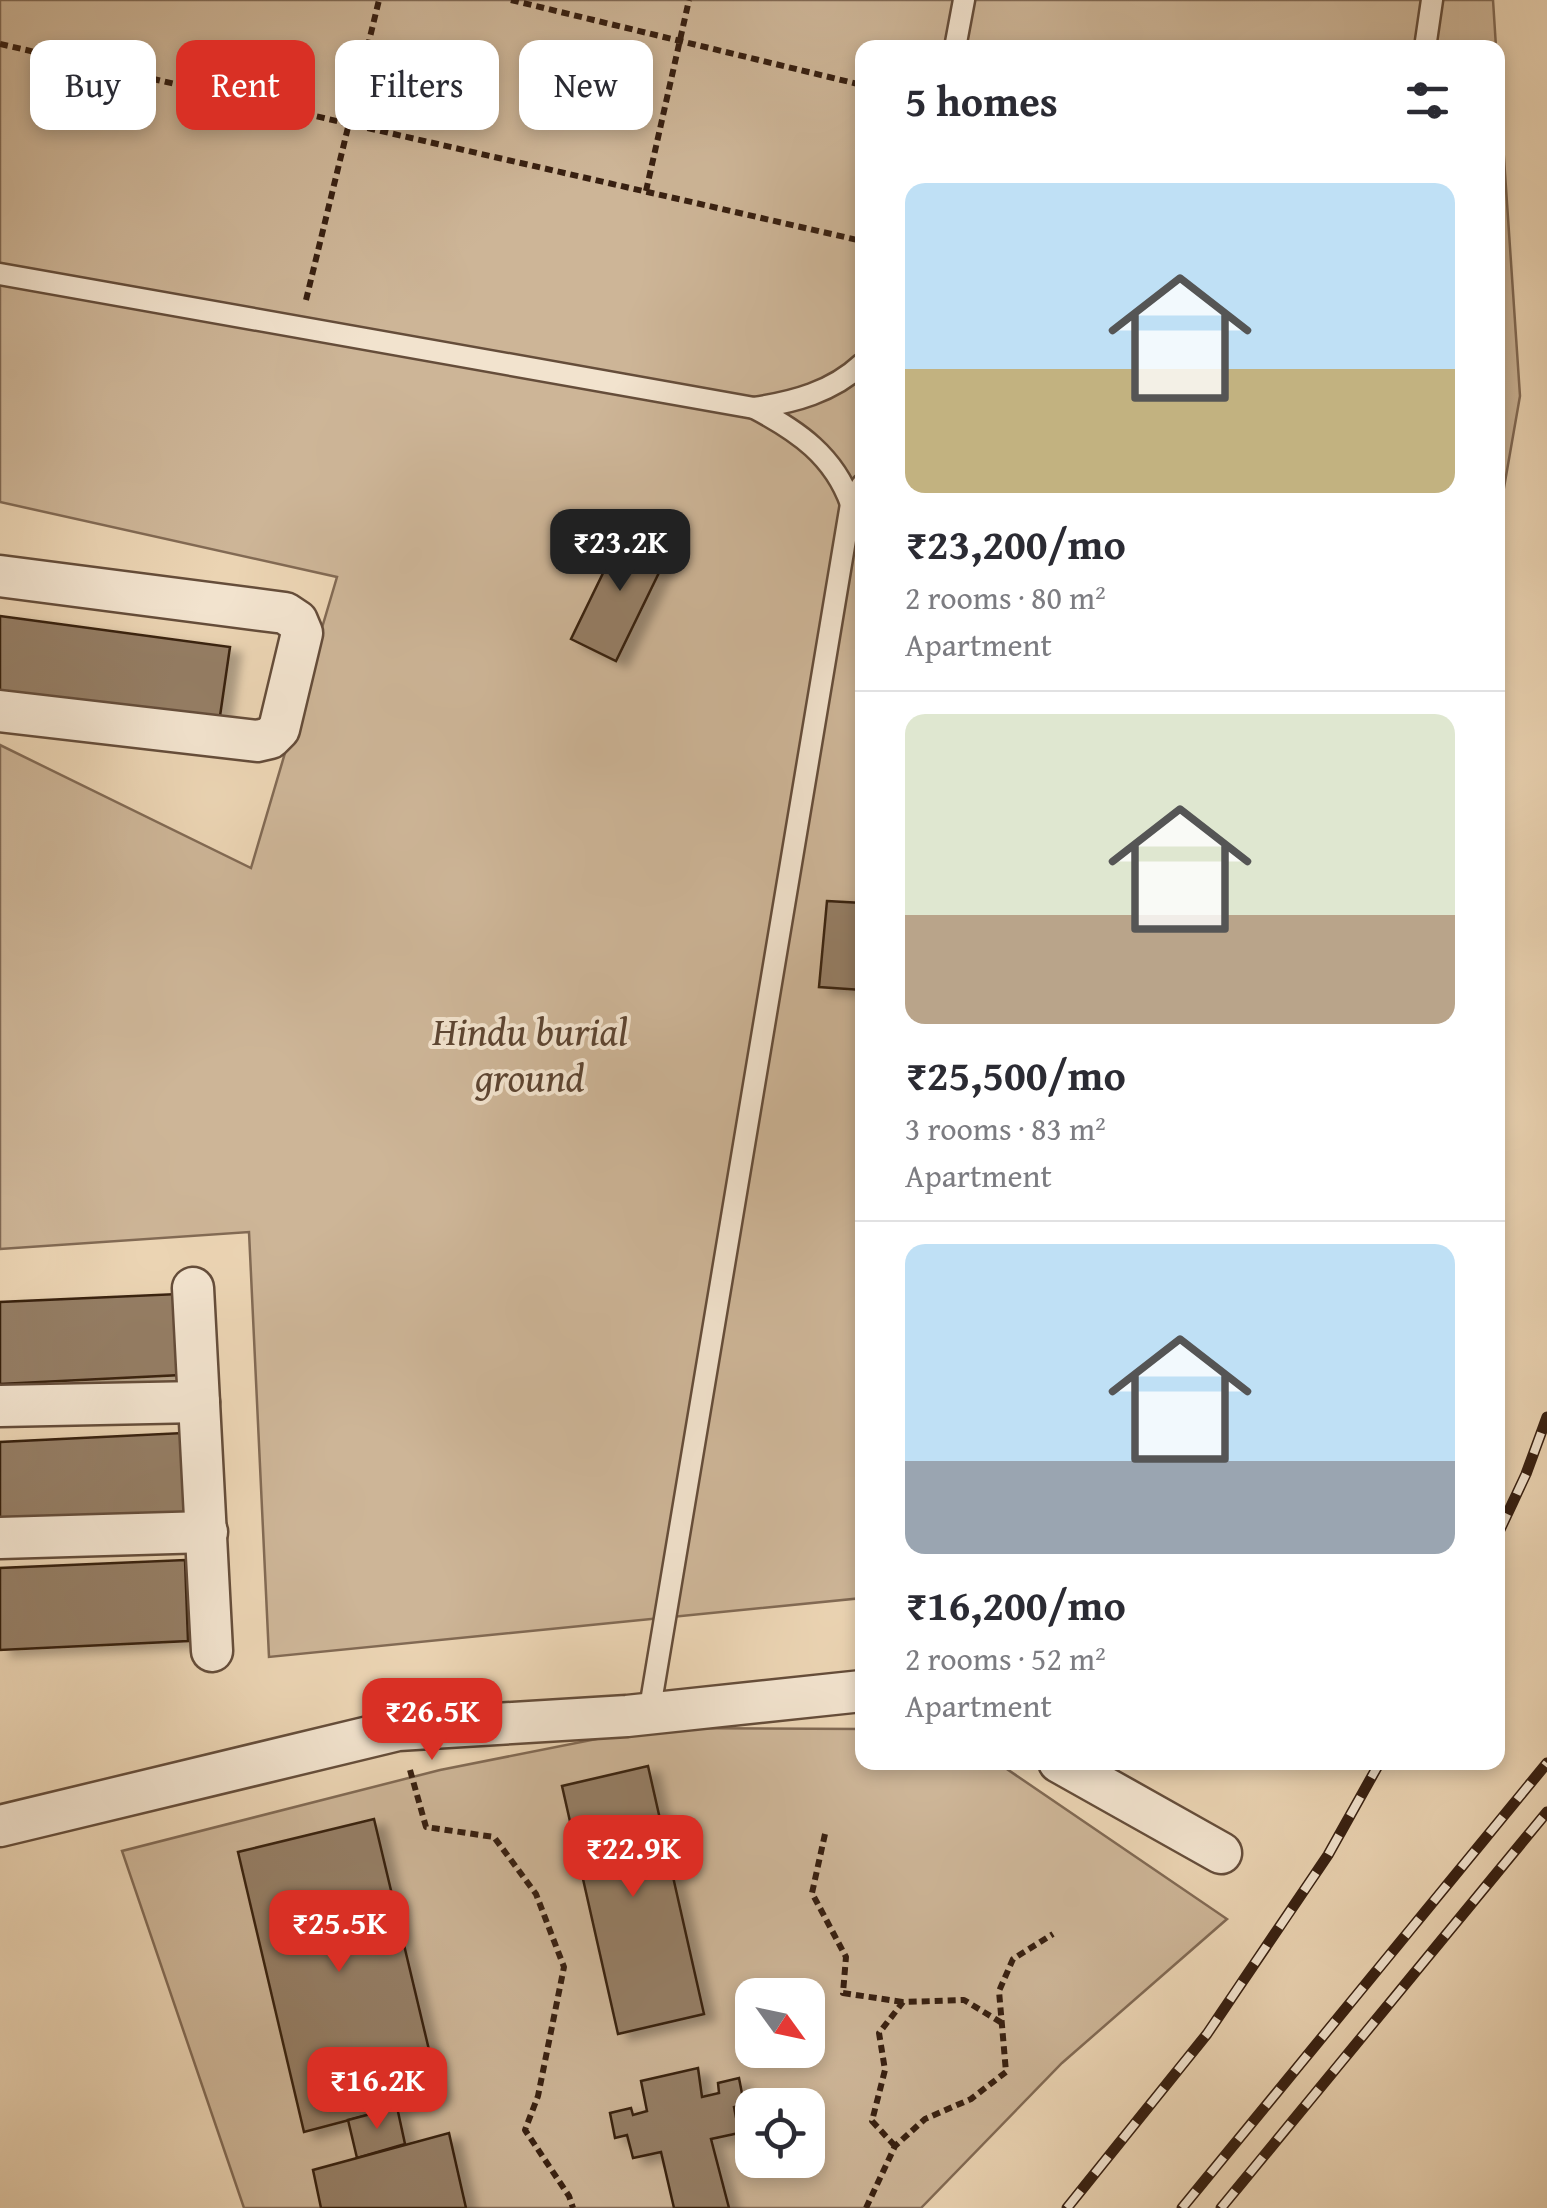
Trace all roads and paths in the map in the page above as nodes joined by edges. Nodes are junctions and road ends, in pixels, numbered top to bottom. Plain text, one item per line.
1 (379, 0) edge
2 (511, 0) edge
3 (689, 0) edge
4 (964, 0) edge
5 (1432, 0) edge
6 (369, 40) edge
7 (678, 40) junction
8 (956, 40) edge
9 (1426, 40) edge
10 (0, 44) edge
11 (855, 83) edge
12 (335, 119) edge
13 (347, 130) edge
14 (383, 130) edge
15 (646, 191) junction
16 (855, 239) edge
17 (0, 274) edge
18 (300, 326) junction
19 (855, 368) edge
20 (754, 408) junction
21 (855, 497) edge
22 (851, 504) junction
23 (0, 576) edge
24 (0, 711) edge
25 (193, 1288) dead end
26 (199, 1402) junction
27 (0, 1406) edge
28 (207, 1532) junction
29 (0, 1538) edge
30 (212, 1650) dead end
31 (855, 1692) edge
32 (649, 1714) junction
33 (398, 1730) junction
34 (1072, 1770) edge
35 (0, 1826) edge
36 (825, 1834) dead end
37 (1221, 1853) dead end
38 (1053, 1934) dead end
39 (903, 2002) junction
40 (1003, 2024) junction
41 (895, 2146) junction
42 (574, 2208) edge
43 (866, 2208) edge

1 - 6 path
2 - 7 path
3 - 7 path
4 - 8 lane
5 - 9 lane
7 - 11 path
7 - 15 path
10 - 12 path
13 - 18 path
14 - 15 path
15 - 16 path
17 - 18 lane
18 - 20 lane
19 - 20 lane
20 - 22 lane
21 - 22 lane
22 - 32 lane
23 - 24 street
25 - 26 street
26 - 27 street
26 - 28 street
28 - 29 street
28 - 30 street
31 - 32 street
32 - 33 street
33 - 35 street
33 - 42 path
34 - 37 street
36 - 39 path
38 - 40 path
39 - 40 path
39 - 41 path
40 - 41 path
41 - 43 path

